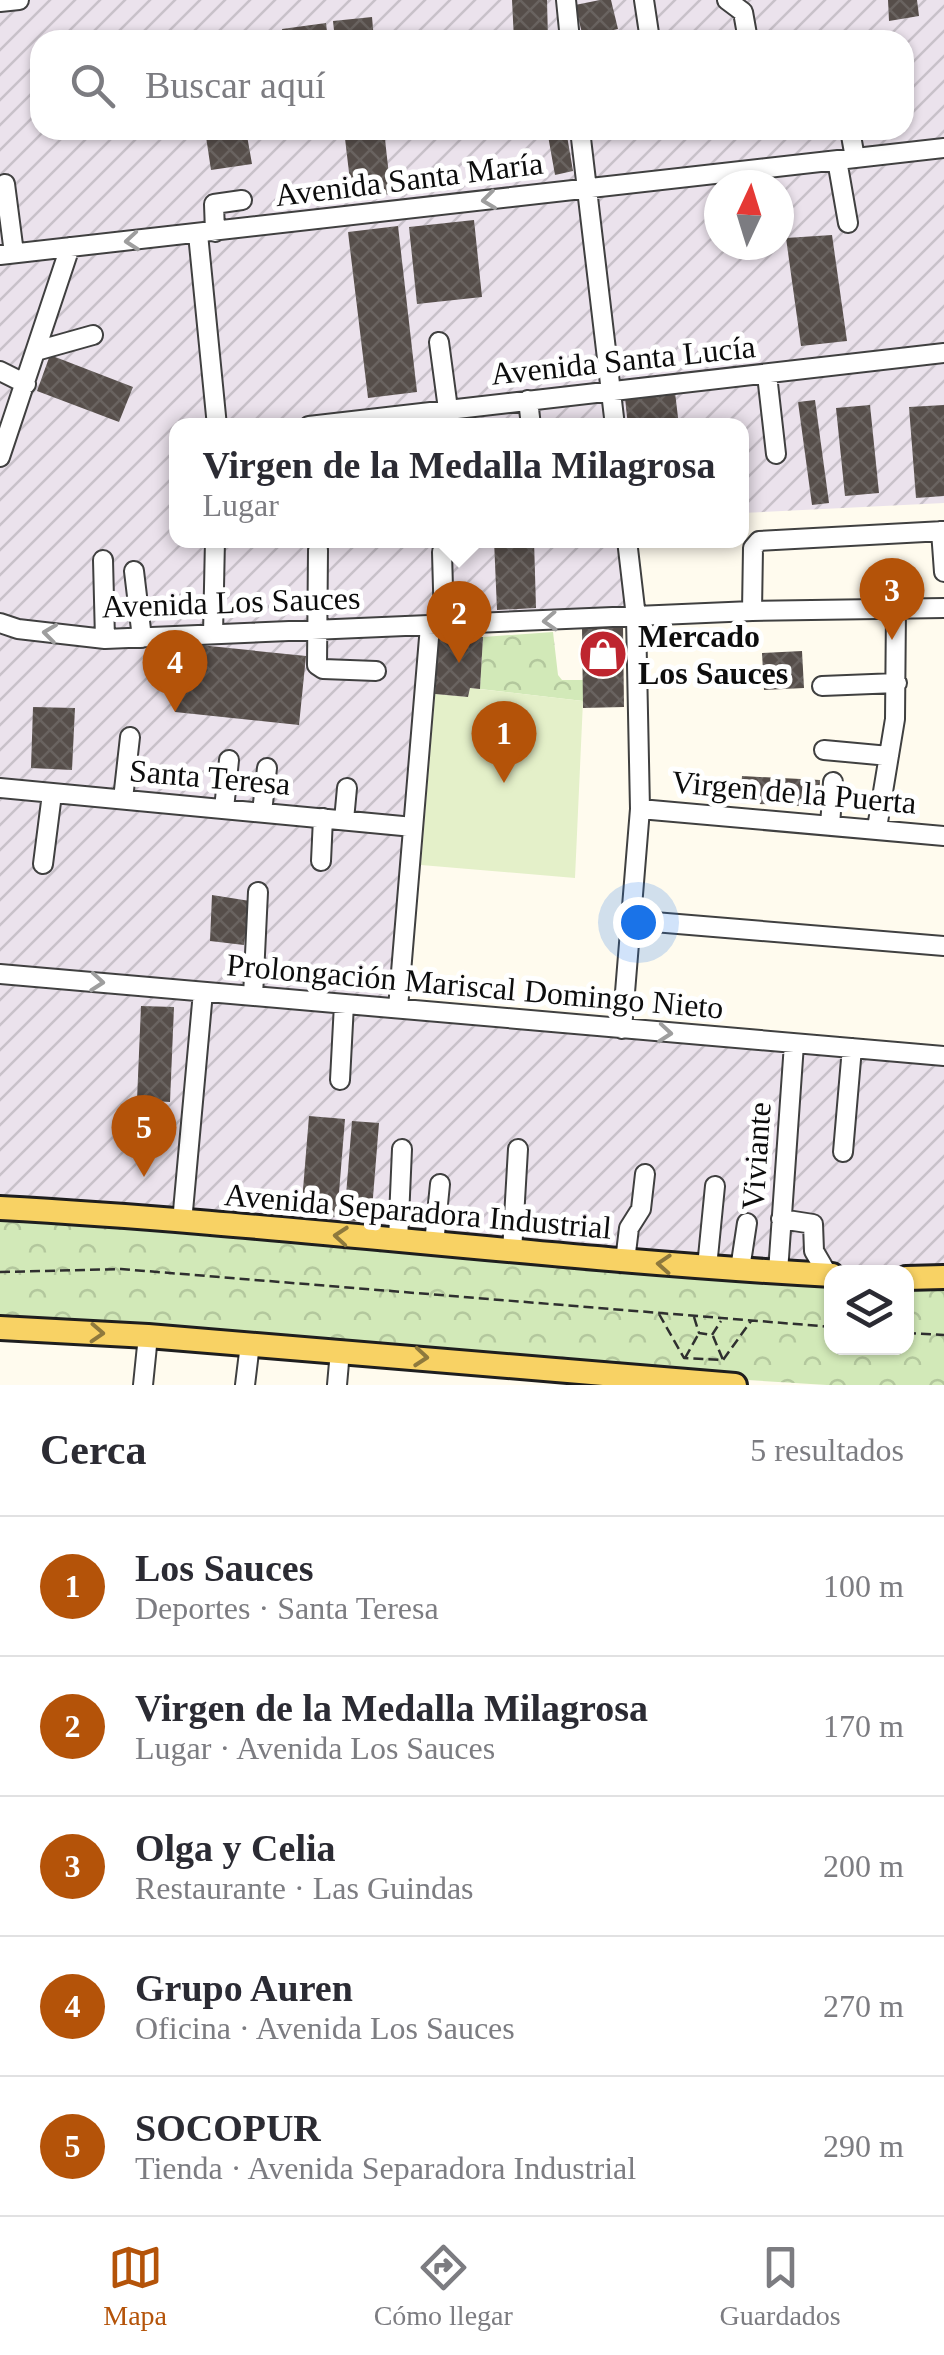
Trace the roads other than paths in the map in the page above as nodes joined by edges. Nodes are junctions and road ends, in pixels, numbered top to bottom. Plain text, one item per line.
1 (19, 0) edge
2 (566, 0) edge
3 (644, 0) edge
4 (727, 0) edge
5 (0, 2) edge
6 (569, 30) edge
7 (648, 30) edge
8 (746, 30) edge
9 (581, 140) edge
10 (849, 140) edge
11 (944, 148) edge
12 (846, 159) junction
13 (5, 184) dead end
14 (586, 188) junction
15 (242, 200) dead end
16 (848, 223) dead end
17 (207, 233) junction
18 (70, 247) junction
19 (7, 254) edge
20 (93, 335) dead end
21 (438, 342) dead end
22 (36, 351) junction
23 (944, 353) edge
24 (0, 372) edge
25 (767, 375) junction
26 (26, 384) junction
27 (611, 389) junction
28 (528, 400) junction
29 (448, 408) junction
30 (217, 418) edge
31 (386, 418) edge
32 (530, 418) edge
33 (614, 418) edge
34 (776, 454) dead end
35 (0, 458) edge
36 (942, 531) edge
37 (215, 548) edge
38 (628, 548) edge
39 (318, 550) dead end
40 (442, 552) dead end
41 (102, 560) dead end
42 (134, 570) dead end
43 (944, 572) edge
44 (944, 608) edge
45 (896, 609) junction
46 (752, 611) junction
47 (636, 616) junction
48 (0, 623) edge
49 (437, 626) junction
50 (315, 630) junction
51 (213, 634) junction
52 (142, 638) junction
53 (105, 639) junction
54 (376, 671) dead end
55 (897, 683) junction
56 (822, 686) dead end
57 (130, 738) dead end
58 (824, 750) dead end
59 (889, 756) junction
60 (229, 760) dead end
61 (267, 768) dead end
62 (833, 782) dead end
63 (0, 788) edge
64 (347, 788) dead end
65 (52, 794) junction
66 (123, 799) junction
67 (640, 808) junction
68 (224, 809) junction
69 (262, 812) junction
70 (323, 818) junction
71 (344, 820) junction
72 (830, 826) junction
73 (414, 827) junction
74 (877, 828) junction
75 (944, 833) edge
76 (321, 861) dead end
77 (43, 864) dead end
78 (258, 892) dead end
79 (630, 920) junction
80 (944, 946) edge
81 (0, 974) edge
82 (203, 992) junction
83 (253, 996) junction
84 (344, 1004) junction
85 (398, 1008) junction
86 (622, 1029) junction
87 (794, 1044) junction
88 (852, 1048) junction
89 (944, 1055) edge
90 (340, 1080) dead end
91 (402, 1149) dead end
92 (518, 1149) dead end
93 (843, 1152) dead end
94 (645, 1174) dead end
95 (440, 1184) dead end
96 (715, 1186) dead end
97 (0, 1208) edge
98 (781, 1220) junction
99 (182, 1222) junction
100 (747, 1223) dead end
101 (398, 1241) junction
102 (434, 1244) junction
103 (512, 1252) junction
104 (625, 1261) junction
105 (824, 1266) edge
106 (707, 1267) junction
107 (740, 1270) junction
108 (778, 1272) junction
109 (824, 1275) edge
110 (944, 1277) edge
111 (914, 1278) edge
112 (0, 1328) edge
113 (148, 1336) junction
114 (250, 1344) junction
115 (340, 1351) junction
116 (700, 1384) edge
117 (143, 1385) edge
118 (245, 1385) edge
119 (336, 1385) edge
120 (735, 1385) edge

1 - 5 street
2 - 6 street
3 - 7 street
4 - 8 street
9 - 14 street
10 - 12 street
11 - 12 street, Avenida Santa María
12 - 14 street, Avenida Santa María
12 - 16 street
13 - 19 street
14 -> 17 street, Avenida Santa María
14 - 27 street
15 - 17 street
17 -> 18 street, Avenida Santa María
17 - 30 street
18 - 19 street, Avenida Santa María
18 - 22 street
20 - 22 street
21 - 29 street
22 - 26 street
23 - 25 street, Avenida Santa Lucía
24 - 26 street
25 - 27 street, Avenida Santa Lucía
25 - 34 street
26 - 35 street
27 - 28 street, Avenida Santa Lucía
27 - 33 street
28 - 29 street, Avenida Santa Lucía
28 - 32 street
29 - 31 street, Avenida Santa Lucía
36 - 43 street
36 - 46 street
37 - 51 street
38 - 47 street
39 - 50 street
40 - 49 street
41 - 53 street
42 - 52 street
44 - 45 street, Avenida Los Sauces
45 - 46 street, Avenida Los Sauces
45 - 55 street
46 - 47 street, Avenida Los Sauces
47 -> 49 street, Avenida Los Sauces
47 - 67 street
53 -> 48 street, Avenida Los Sauces
49 - 50 street, Avenida Los Sauces
49 - 73 street
50 - 51 street, Avenida Los Sauces
50 - 54 street
51 - 52 street, Avenida Los Sauces
52 - 53 street, Avenida Los Sauces
55 - 56 street
55 - 59 street
57 - 66 street
58 - 59 street
59 - 74 street
60 - 68 street
61 - 69 street
62 - 72 street
63 - 65 street, Santa Teresa
64 - 71 street
65 - 66 street, Santa Teresa
65 - 77 street
66 - 68 street, Santa Teresa
67 - 72 street, Virgen de la Puerta
67 - 79 street
68 - 69 street, Santa Teresa
69 - 70 street, Santa Teresa
70 - 71 street, Santa Teresa
70 - 76 street
71 - 73 street, Santa Teresa
72 - 74 street, Virgen de la Puerta
73 - 85 street
74 - 75 street, Virgen de la Puerta
78 - 83 street
79 - 80 street
79 - 86 street
81 -> 82 street, Prolongación Mariscal Domingo Nieto
82 - 83 street, Prolongación Mariscal Domingo Nieto
82 - 99 street
83 - 84 street, Prolongación Mariscal Domingo Nieto
84 - 85 street, Prolongación Mariscal Domingo Nieto
84 - 90 street
85 - 86 street, Prolongación Mariscal Domingo Nieto
86 -> 87 street, Prolongación Mariscal Domingo Nieto
87 - 88 street, Prolongación Mariscal Domingo Nieto
87 - 98 street, Viviante
88 - 89 street, Prolongación Mariscal Domingo Nieto
88 - 93 street
91 - 101 street
92 - 103 street
94 - 104 street
95 - 102 street
96 - 106 street
97 - 99 main road, Avenida Separadora Industrial
98 - 105 street
98 - 108 street, Viviante
101 -> 99 main road, Avenida Separadora Industrial
100 - 107 street
101 - 102 main road, Avenida Separadora Industrial
102 - 103 main road, Avenida Separadora Industrial
103 - 104 main road, Avenida Separadora Industrial
106 -> 104 main road, Avenida Separadora Industrial
106 - 107 main road, Avenida Separadora Industrial
107 - 108 main road, Avenida Separadora Industrial
108 - 109 main road, Avenida Separadora Industrial
110 - 111 main road
112 -> 113 main road
113 - 114 main road
113 - 117 street
114 - 115 main road
114 - 118 street
115 -> 116 main road
115 - 119 street
116 - 120 main road

